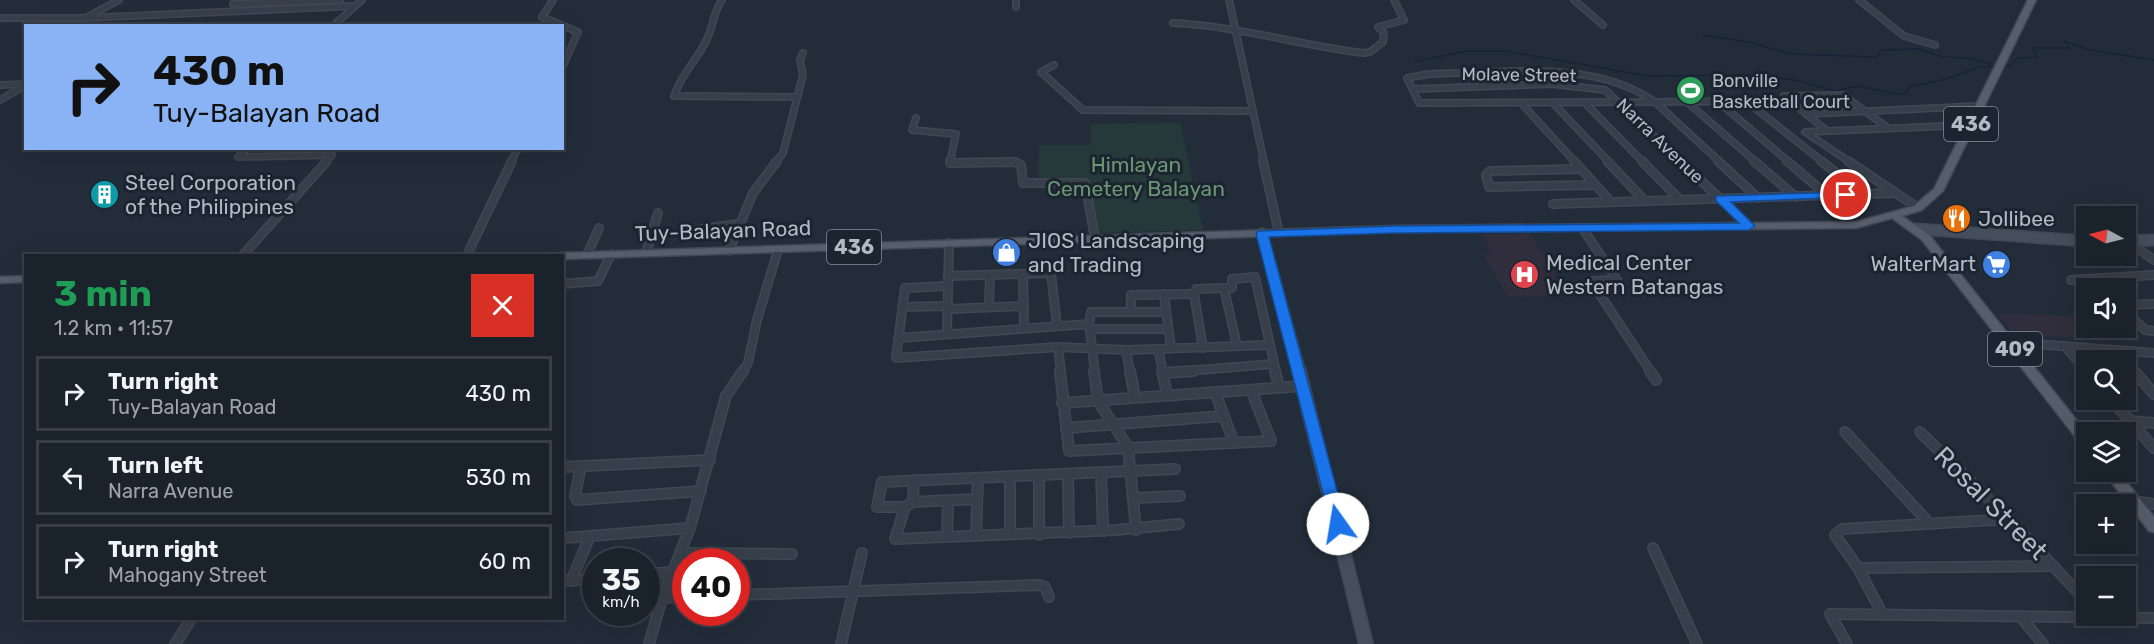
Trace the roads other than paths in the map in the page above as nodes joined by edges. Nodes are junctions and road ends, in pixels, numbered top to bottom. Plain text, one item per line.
1 (119, 0) edge
2 (340, 0) edge
3 (362, 0) edge
4 (553, 0) edge
5 (722, 0) edge
6 (1016, 0) edge
7 (1229, 0) edge
8 (1394, 0) edge
9 (1574, 0) edge
10 (1859, 0) edge
11 (2032, 0) edge
12 (355, 6) junction
13 (1016, 7) dead end
14 (218, 10) junction
15 (100, 17) junction
16 (0, 18) edge
17 (85, 18) junction
18 (1173, 23) dead end
19 (87, 24) edge
20 (335, 24) edge
21 (559, 24) edge
22 (1603, 25) dead end
23 (564, 26) edge
24 (1235, 29) junction
25 (1935, 45) dead end
26 (803, 53) dead end
27 (564, 64) edge
28 (1054, 65) dead end
29 (0, 85) edge
30 (24, 85) edge
31 (24, 86) edge
32 (1413, 89) junction
33 (0, 94) edge
34 (11, 94) junction
35 (796, 97) junction
36 (0, 100) edge
37 (1716, 100) junction
38 (1687, 102) junction
39 (1554, 103) junction
40 (1585, 103) junction
41 (1656, 103) junction
42 (1522, 104) junction
43 (1621, 104) junction
44 (1980, 106) junction
45 (1252, 111) junction
46 (1866, 112) junction
47 (1806, 114) junction
48 (916, 118) dead end
49 (1971, 124) junction
50 (1888, 128) junction
51 (1826, 130) junction
52 (245, 150) edge
53 (517, 150) edge
54 (1580, 169) junction
55 (1595, 185) junction
56 (1895, 193) junction
57 (1863, 194) junction
58 (1828, 196) junction
59 (1796, 197) junction
60 (1758, 198) junction
61 (1720, 199) junction
62 (1680, 200) junction
63 (1645, 201) junction
64 (1611, 202) junction
65 (1553, 204) dead end
66 (1918, 208) junction
67 (658, 213) dead end
68 (1895, 216) junction
69 (738, 224) junction
70 (1856, 225) junction
71 (1749, 226) junction
72 (1912, 226) junction
73 (599, 228) dead end
74 (1583, 229) junction
75 (696, 230) dead end
76 (1279, 233) junction
77 (1262, 234) junction
78 (1095, 238) junction
79 (2154, 240) edge
80 (2076, 241) edge
81 (2136, 241) edge
82 (949, 243) junction
83 (2136, 248) edge
84 (778, 250) junction
85 (729, 251) junction
86 (646, 253) junction
87 (244, 254) edge
88 (467, 254) edge
89 (611, 254) junction
90 (587, 255) junction
91 (564, 256) edge
92 (2154, 260) edge
93 (1023, 274) junction
94 (990, 275) junction
95 (2154, 275) edge
96 (948, 276) junction
97 (24, 279) edge
98 (0, 280) edge
99 (2071, 280) dead end
100 (564, 284) edge
101 (948, 286) junction
102 (1224, 288) junction
103 (1164, 294) junction
104 (1194, 294) junction
105 (2154, 304) edge
106 (2136, 305) edge
107 (1024, 306) junction
108 (902, 307) junction
109 (989, 307) junction
110 (948, 308) junction
111 (1131, 312) junction
112 (1166, 312) junction
113 (2136, 321) edge
114 (1057, 326) junction
115 (1090, 326) junction
116 (1024, 328) junction
117 (1168, 329) junction
118 (2154, 331) edge
119 (947, 334) junction
120 (898, 338) junction
121 (2010, 342) junction
122 (1269, 345) junction
123 (1092, 346) junction
124 (1238, 346) junction
125 (2065, 346) junction
126 (1058, 347) junction
127 (1171, 348) junction
128 (1203, 348) junction
129 (1158, 349) junction
130 (1126, 350) junction
131 (2114, 350) edge
132 (2136, 352) edge
133 (2153, 353) edge
134 (2076, 359) edge
135 (1273, 364) junction
136 (1164, 373) junction
137 (2136, 374) edge
138 (1656, 380) dead end
139 (1303, 386) junction
140 (1279, 387) junction
141 (1251, 390) junction
142 (1215, 392) junction
143 (1167, 394) junction
144 (2154, 394) edge
145 (1135, 397) junction
146 (1098, 401) junction
147 (1062, 403) junction
148 (2120, 410) edge
149 (1223, 416) junction
150 (2130, 421) junction
151 (2154, 423) edge
152 (1113, 425) junction
153 (1066, 428) junction
154 (2076, 428) edge
155 (1845, 432) dead end
156 (1920, 432) dead end
157 (1234, 443) junction
158 (1128, 447) junction
159 (2154, 448) edge
160 (710, 460) junction
161 (581, 466) junction
162 (564, 467) edge
163 (1175, 469) dead end
164 (1131, 471) junction
165 (1101, 473) junction
166 (1068, 474) junction
167 (1039, 475) junction
168 (1010, 476) junction
169 (978, 478) junction
170 (914, 480) junction
171 (2121, 482) edge
172 (701, 491) junction
173 (1180, 496) dead end
174 (1135, 498) junction
175 (976, 499) junction
176 (948, 500) junction
177 (909, 505) junction
178 (2146, 507) edge
179 (2009, 519) junction
180 (1179, 524) dead end
181 (1930, 524) junction
182 (2154, 526) edge
183 (690, 528) junction
184 (1136, 530) junction
185 (1103, 531) junction
186 (1010, 533) junction
187 (1069, 533) junction
188 (1039, 535) junction
189 (590, 536) junction
190 (947, 536) junction
191 (976, 536) junction
192 (565, 538) dead end
193 (683, 548) edge
194 (1653, 548) dead end
195 (862, 553) dead end
196 (750, 554) edge
197 (792, 554) dead end
198 (2053, 566) junction
199 (1858, 568) junction
200 (672, 574) edge
201 (582, 580) edge
202 (567, 581) edge
203 (2076, 590) edge
204 (853, 592) junction
205 (750, 595) edge
206 (1049, 597) dead end
207 (662, 598) junction
208 (672, 598) edge
209 (1882, 615) junction
210 (2020, 616) junction
211 (2076, 616) edge
212 (2136, 617) edge
213 (2154, 618) edge
214 (191, 620) edge
215 (175, 644) edge
216 (649, 644) edge
217 (841, 644) edge
218 (1366, 644) edge
219 (1697, 644) edge
220 (1847, 644) edge
221 (2043, 644) edge

1 - 17 street
2 - 14 street
3 - 12 street
4 - 21 street
5 - 35 street
6 - 13 street
7 - 24 street
8 - 24 street
9 - 22 street
10 - 25 street
11 - 44 main road, 436
12 - 14 street
12 - 20 street
14 - 15 street
15 - 17 street
15 - 19 street
16 - 17 street
18 - 24 street
23 - 27 street
24 - 45 street
26 - 35 street
28 - 45 street
29 - 30 street
31 - 34 street
32 - 41 street, Molave Street
32 - 42 street
32 - 43 street, Narra Avenue
33 - 34 street
34 - 36 street
35 - 69 street
37 - 38 street
37 - 57 street
37 - 58 street
38 - 41 street
38 - 59 street
39 - 40 street
39 - 42 street
39 - 63 street
40 - 43 street
40 - 62 street
41 - 43 street
41 - 60 street, Molave Street
42 - 54 street
43 - 61 street, Narra Avenue
44 - 46 street
44 - 49 main road, 436
45 - 76 street
46 - 47 street
46 - 47 street
46 - 50 street
47 - 51 street
48 - 78 street
49 - 50 street
49 - 66 main road, 436
50 - 51 street
51 - 56 street
52 - 87 street
53 - 88 street
54 - 55 street
54 - 55 street
55 - 64 street
56 - 57 street
56 - 66 street
57 - 58 street
58 - 59 street
59 - 60 street
60 - 61 street
61 - 62 street
61 - 71 street, Narra Avenue
62 - 63 street
63 - 64 street
64 - 65 street
66 - 68 main road, 436
66 - 72 main road, 436
67 - 86 street
68 - 70 main road, Tuy-Balayan Road / 436
68 - 72 main road, 409
69 - 75 street
69 - 85 street
70 - 71 main road, Tuy-Balayan Road / 436
70 - 72 main road, Tuy-Balayan Road / 436
71 - 74 main road, Tuy-Balayan Road / 436
72 - 80 street
72 - 121 main road, 409
73 - 90 street
74 - 76 main road, Tuy-Balayan Road / 436
74 - 138 street
76 - 77 main road, Tuy-Balayan Road / 436
77 - 78 main road, Tuy-Balayan Road / 436
77 - 139 street
78 - 82 main road, Tuy-Balayan Road / 436
79 - 81 street
82 - 84 main road, Tuy-Balayan Road / 436
82 - 96 street
83 - 92 street
84 - 85 main road, Tuy-Balayan Road / 436
84 - 160 street
85 - 86 main road, Tuy-Balayan Road / 436
86 - 89 main road, Tuy-Balayan Road / 436
89 - 90 main road, Tuy-Balayan Road / 436
89 - 100 street
90 - 91 main road, Tuy-Balayan Road / 436
93 - 94 street
93 - 107 street
93 - 114 street
94 - 96 street
94 - 109 street
95 - 99 street
96 - 101 street
97 - 98 main road
101 - 108 street
101 - 110 street
102 - 104 street
102 - 122 street
102 - 124 street
103 - 104 street
103 - 111 street
103 - 112 street
104 - 128 street
105 - 106 street
107 - 109 street
107 - 116 street
108 - 110 street
108 - 120 street
109 - 110 street
110 - 119 street
111 - 112 street
111 - 115 street
112 - 117 street
113 - 118 street
114 - 115 street
114 - 116 street
115 - 117 street
115 - 123 street
116 - 119 street
117 - 127 street
119 - 120 street
120 - 126 street
121 - 125 street
121 - 154 main road, 409
122 - 124 street
122 - 135 street
123 - 126 street
123 - 130 street
123 - 146 street
124 - 128 street
125 - 131 street
125 - 134 street
126 - 147 street
127 - 128 street
127 - 129 street
129 - 130 street
129 - 136 street
130 - 145 street
132 - 133 street
135 - 136 street
135 - 140 street
136 - 143 street
137 - 144 street
139 - 140 street
139 - 218 street
140 - 141 street
141 - 142 street
141 - 157 street
142 - 143 street
142 - 149 street
143 - 145 street
145 - 146 street
146 - 147 street
146 - 152 street
147 - 153 street
148 - 150 street
149 - 152 street
149 - 157 street
150 - 151 street
150 - 159 street
152 - 153 street
152 - 158 street
153 - 158 street
155 - 181 street
156 - 179 street, Rosal Street
157 - 158 street
158 - 164 street
160 - 161 street
160 - 172 street
161 - 162 street
161 - 172 street
163 - 164 street
164 - 165 street
164 - 174 street
165 - 166 street
165 - 185 street
166 - 167 street
166 - 187 street
167 - 168 street
167 - 188 street
168 - 169 street
168 - 186 street
169 - 170 street
169 - 175 street
170 - 177 street
170 - 177 street
171 - 178 main road
172 - 183 street
173 - 174 street
174 - 184 street
175 - 176 street
175 - 191 street
176 - 177 street
176 - 190 street
177 - 190 street
178 - 182 main road
179 - 181 street
179 - 198 street, Rosal Street
180 - 184 street
181 - 199 street
183 - 189 street
183 - 193 street
184 - 185 street
185 - 187 street
186 - 188 street
186 - 191 street
187 - 188 street
189 - 192 street
189 - 202 street
190 - 191 street
194 - 219 street
195 - 204 street
196 - 197 street
198 - 199 street
198 - 203 street, Rosal Street
199 - 209 street
200 - 207 street
201 - 202 street
204 - 205 street
204 - 206 street
204 - 217 street
207 - 208 street
207 - 216 street
209 - 210 street
209 - 220 street
210 - 211 street
210 - 221 street
212 - 213 street
214 - 215 street

